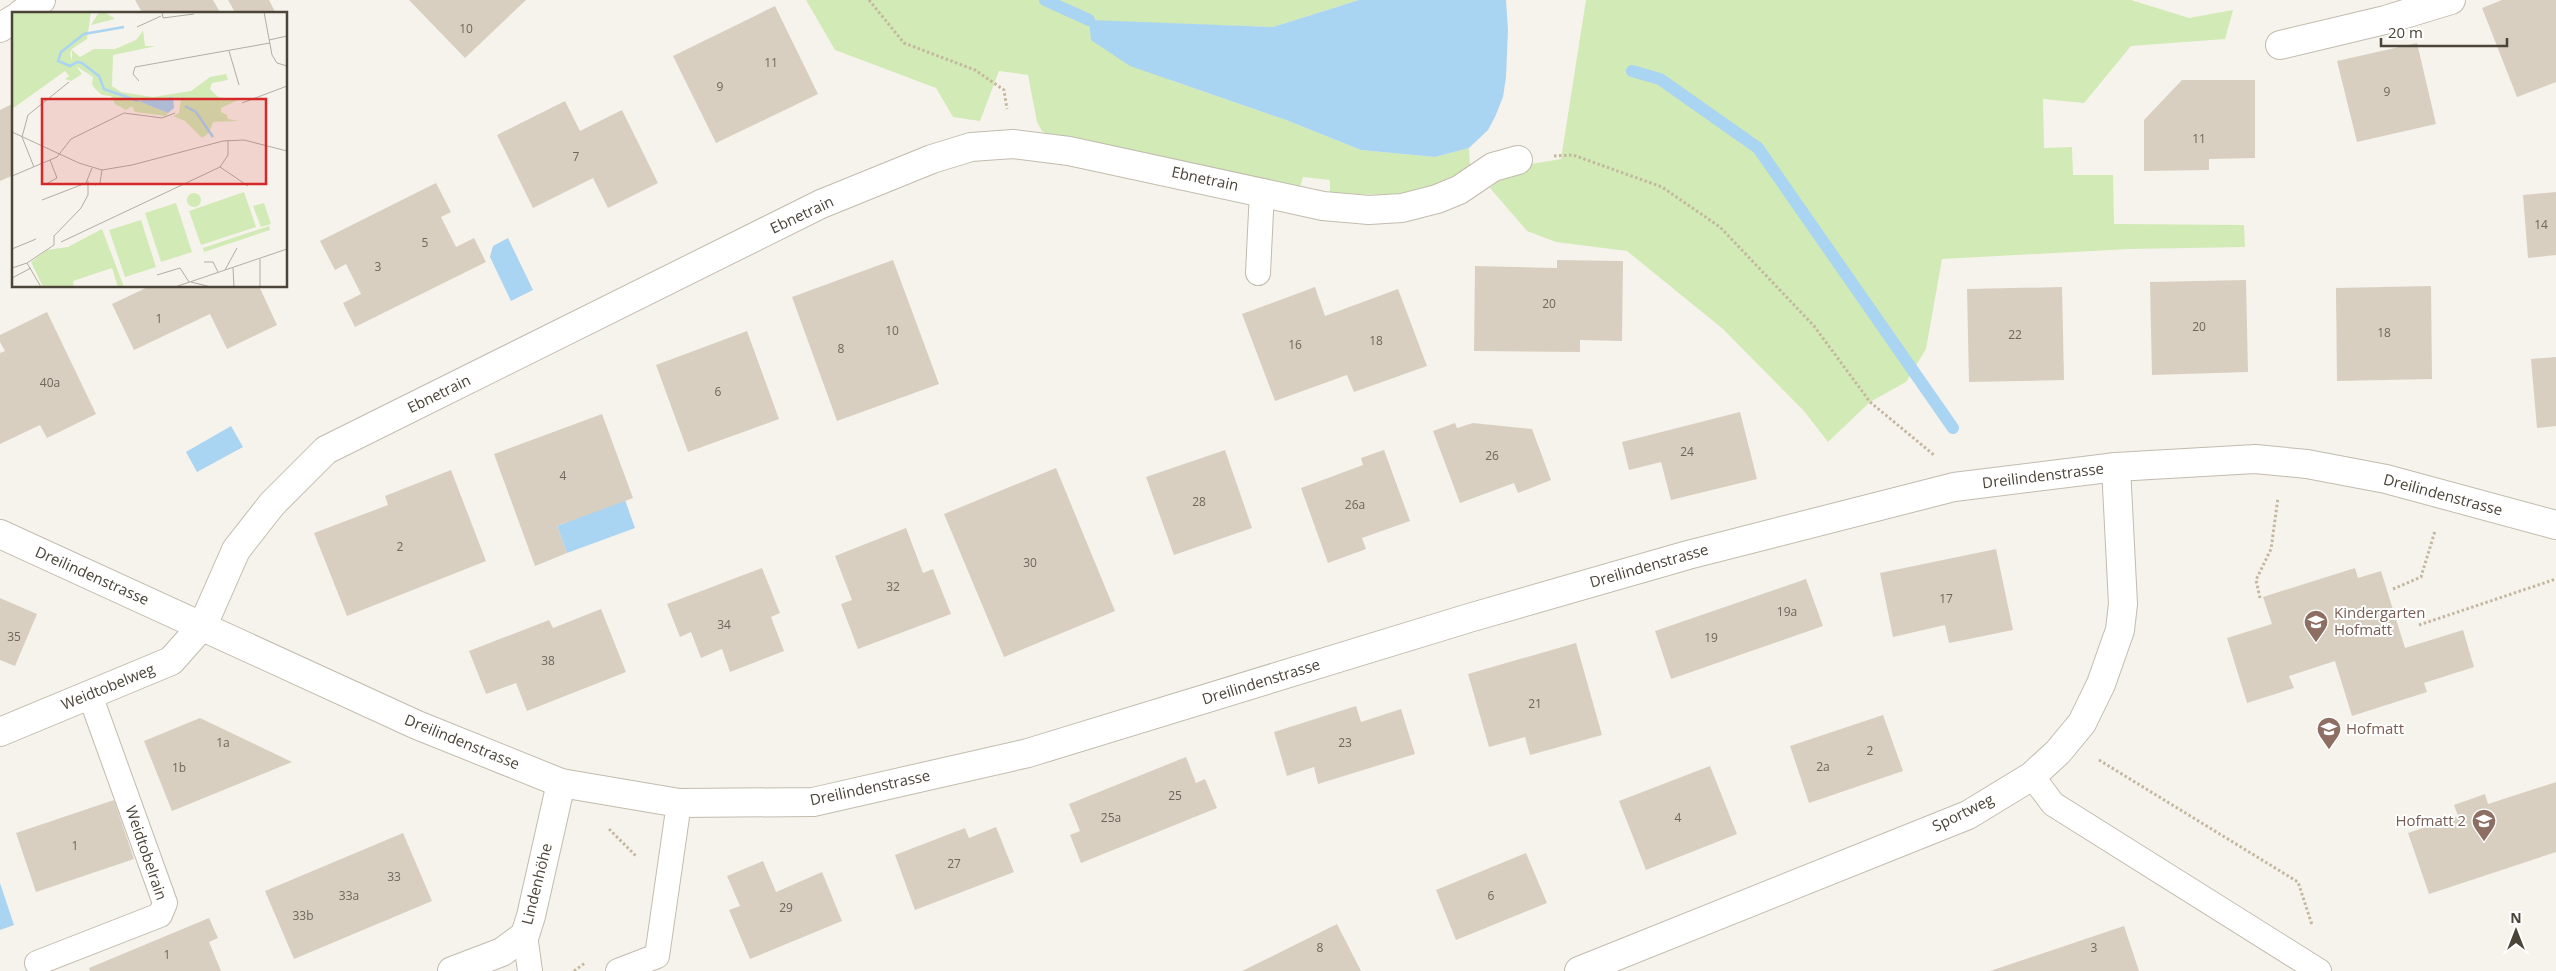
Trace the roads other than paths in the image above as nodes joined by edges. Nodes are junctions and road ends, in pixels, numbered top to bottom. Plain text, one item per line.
1 (41, 0) edge
2 (2451, 0) edge
3 (24, 12) edge
4 (12, 20) edge
5 (0, 28) edge
6 (2280, 45) dead end
7 (1518, 160) road end
8 (1262, 191) junction
9 (1258, 273) dead end
10 (2116, 467) junction
11 (2556, 525) edge
12 (0, 534) edge
13 (203, 625) junction
14 (90, 695) junction
15 (0, 732) edge
16 (2032, 776) junction
17 (561, 783) junction
18 (679, 803) junction
19 (525, 935) junction
20 (37, 963) dead end
21 (452, 971) edge
22 (530, 971) edge
23 (618, 971) edge
24 (1579, 971) edge
25 (2319, 971) edge

1 - 3 street
2 - 6 street
4 - 5 street
7 - 8 street, Ebnetrain
8 - 9 lane
8 - 13 street, Ebnetrain
10 - 11 street, Dreilindenstrasse
10 - 16 street, Sportweg
10 - 18 street, Dreilindenstrasse
12 - 13 street, Dreilindenstrasse
13 - 14 street, Weidtobelweg
13 - 17 street, Dreilindenstrasse
14 - 15 street, Weidtobelweg
14 - 20 lane, Weidtobelrain
16 - 24 street, Sportweg
16 - 25 lane
17 - 18 street, Dreilindenstrasse
17 - 19 street, Lindenhöhe
18 - 23 lane
19 - 21 street, Lindenhöhe
19 - 22 lane

